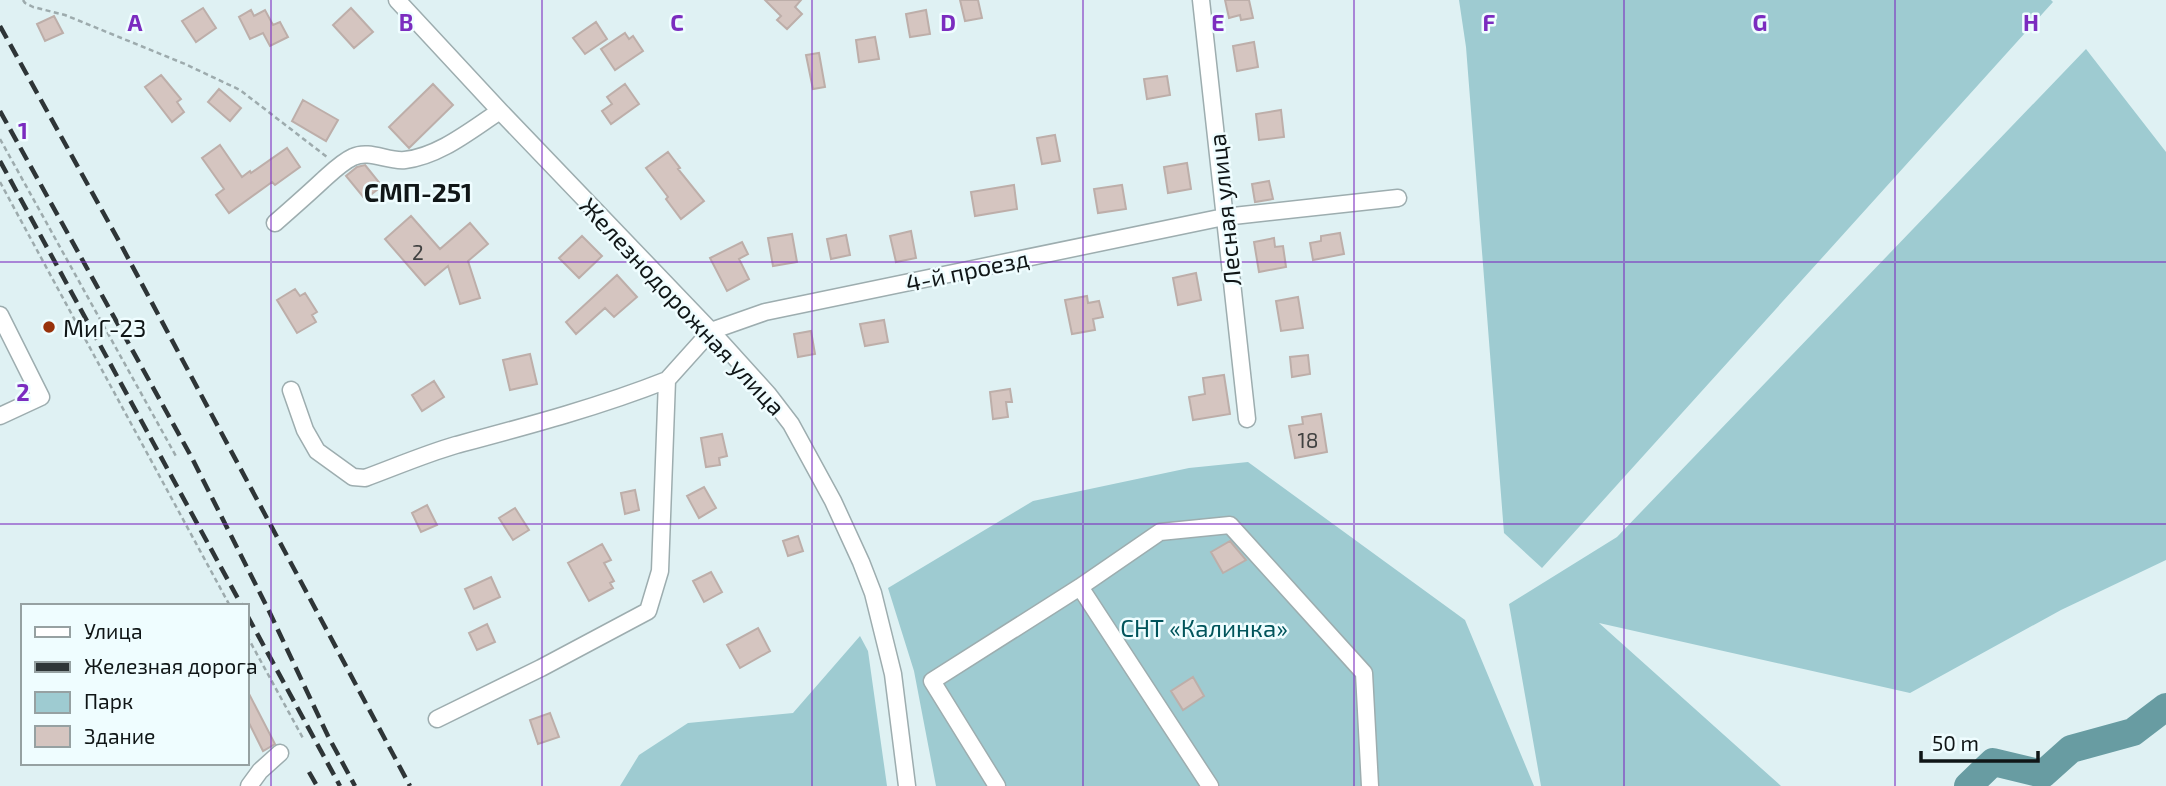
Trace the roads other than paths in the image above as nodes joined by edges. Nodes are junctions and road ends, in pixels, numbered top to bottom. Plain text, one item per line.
1 (397, 0) edge
2 (1201, 0) edge
3 (500, 111) junction
4 (1398, 198) dead end
5 (1224, 217) junction
6 (275, 223) dead end
7 (0, 315) edge
8 (711, 331) junction
9 (667, 380) junction
10 (291, 390) dead end
11 (0, 416) edge
12 (1247, 419) dead end
13 (1080, 587) junction
14 (438, 719) dead end
15 (281, 753) dead end
16 (249, 786) edge
17 (907, 786) edge
18 (997, 786) edge
19 (1210, 786) edge
20 (1370, 786) edge

1 - 3 street, Железнодорожная улица
2 - 5 street, Лесная улица
3 - 6 street
3 - 8 street, Железнодорожная улица
4 - 5 street, 4-й проезд
5 - 8 street, 4-й проезд
5 - 12 street, Лесная улица
7 - 11 street
8 - 9 street
8 - 17 street, Железнодорожная улица
9 - 10 street
9 - 14 street
13 - 18 street
13 - 19 street
13 - 20 street
15 - 16 street

